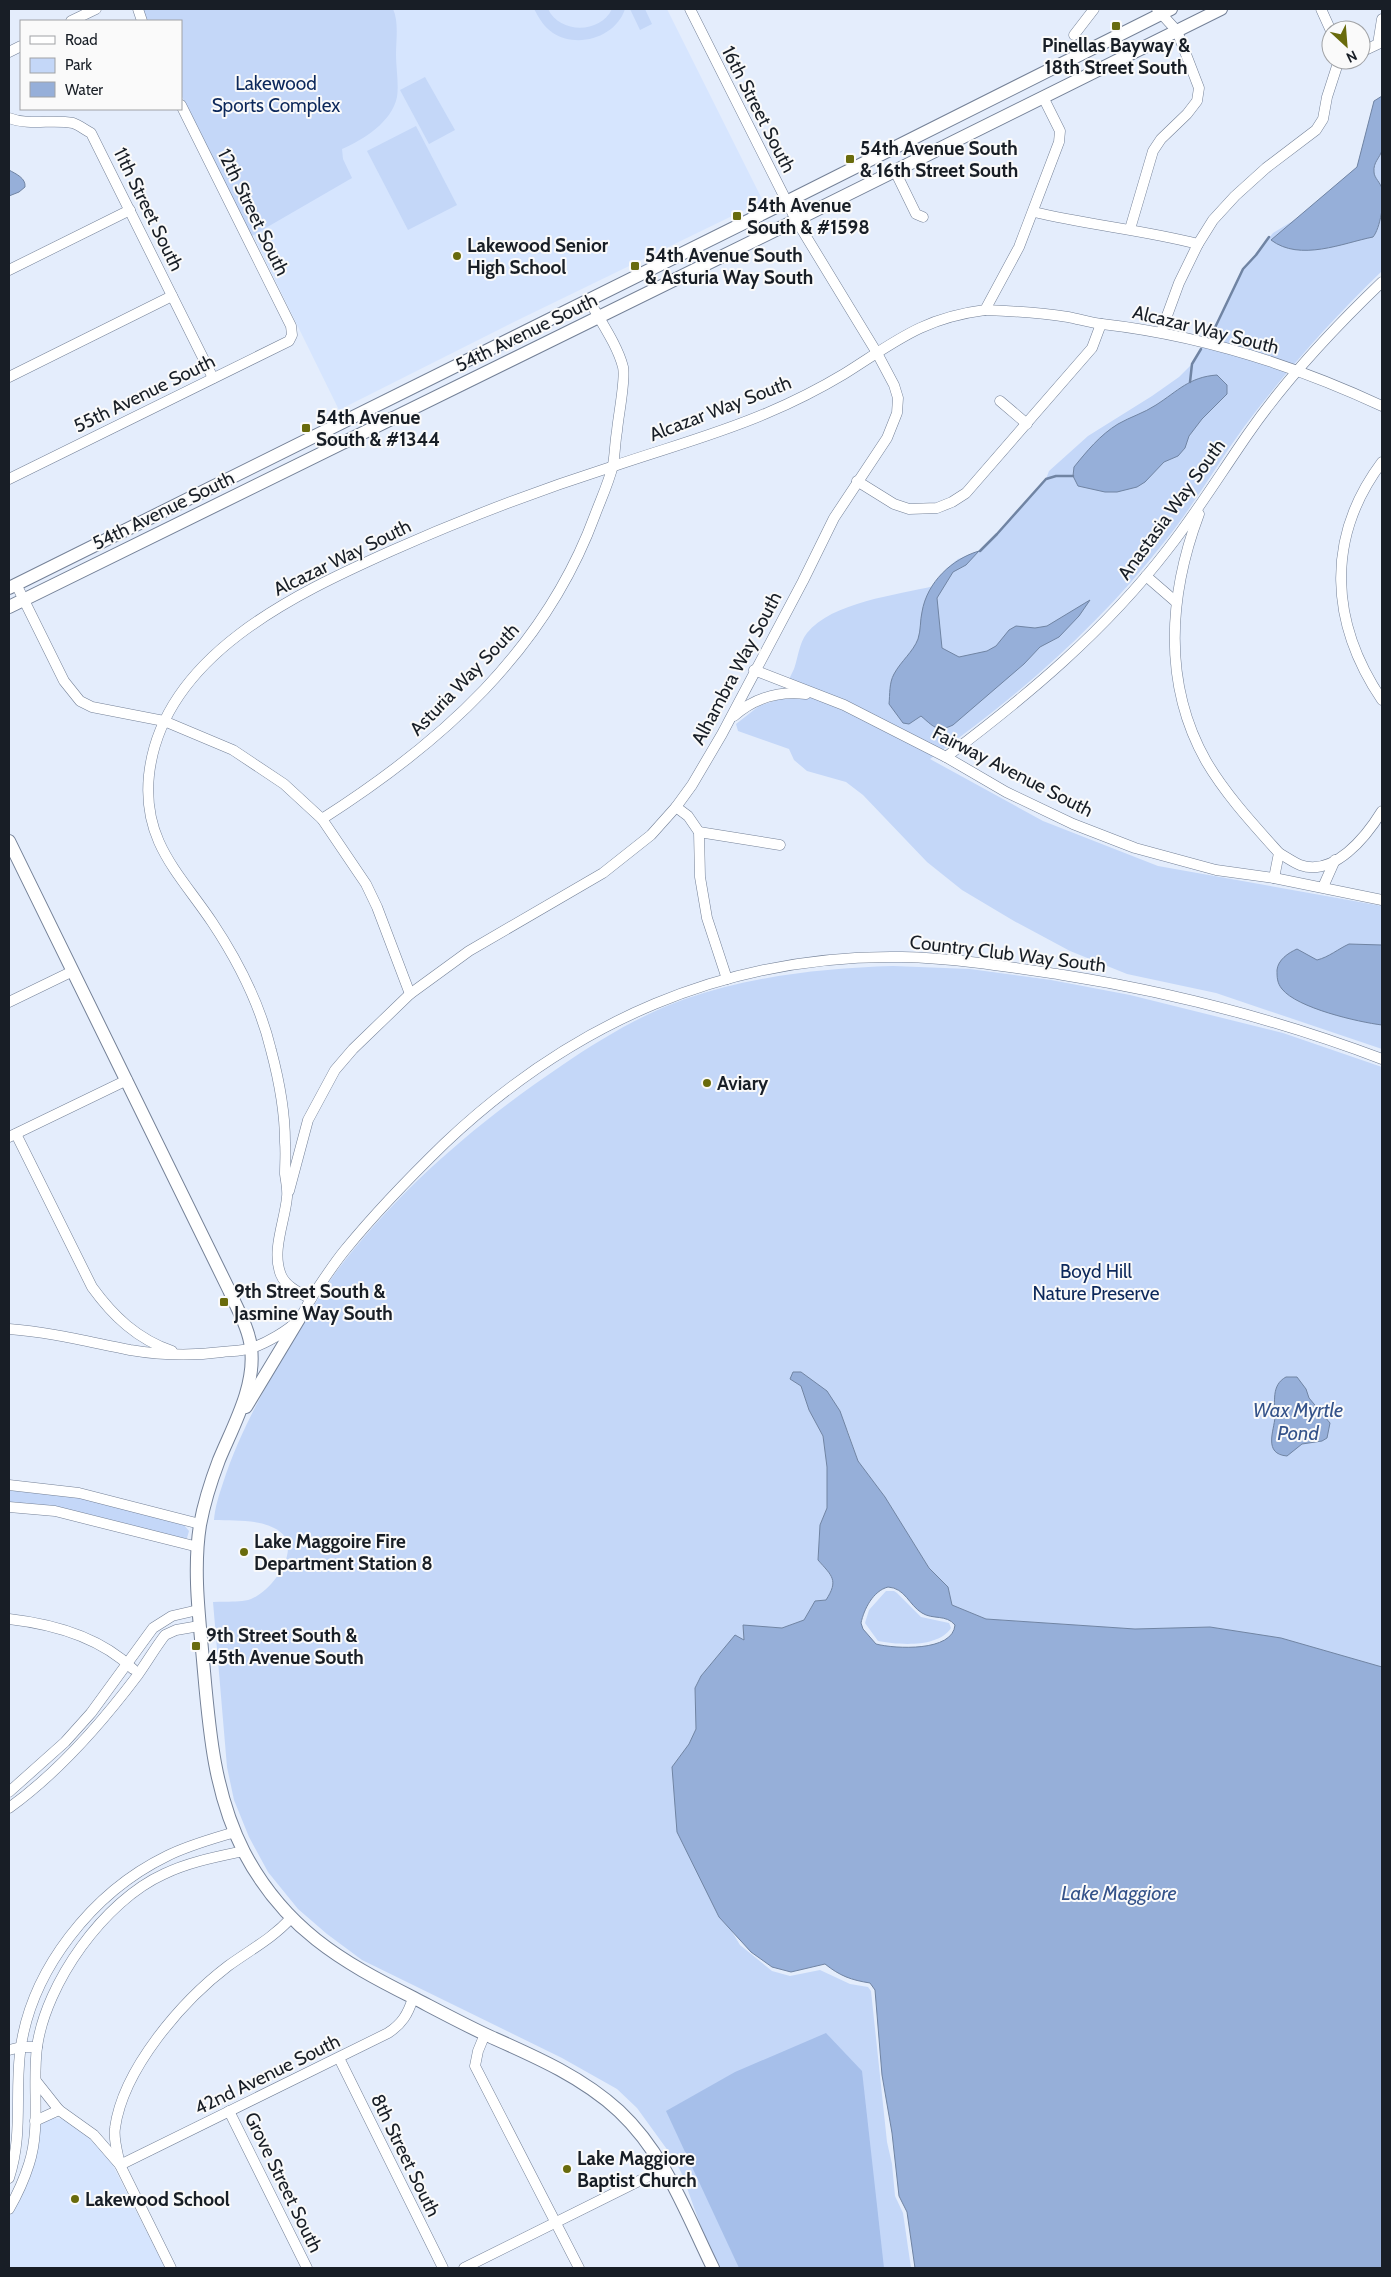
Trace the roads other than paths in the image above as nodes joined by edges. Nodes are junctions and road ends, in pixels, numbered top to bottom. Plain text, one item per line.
1 (96, 9) edge
2 (690, 9) edge
3 (1094, 9) edge
4 (1221, 9) edge
5 (1163, 10) edge
6 (1382, 19) edge
7 (73, 20) edge
8 (1177, 31) junction
9 (1074, 35) dead end
10 (1380, 43) edge
11 (1336, 70) edge
12 (1044, 97) junction
13 (182, 107) edge
14 (9, 118) edge
15 (895, 171) junction
16 (786, 202) junction
17 (130, 210) junction
18 (1034, 212) junction
19 (923, 217) dead end
20 (796, 220) junction
21 (1130, 229) junction
22 (1198, 244) junction
23 (9, 270) edge
24 (1382, 282) edge
25 (172, 296) junction
26 (589, 300) junction
27 (985, 310) junction
28 (598, 317) junction
29 (1101, 324) junction
30 (1161, 332) junction
31 (292, 335) joint
32 (877, 353) junction
33 (1298, 370) junction
34 (9, 376) edge
35 (213, 378) junction
36 (1000, 401) dead end
37 (1382, 406) edge
38 (341, 422) junction
39 (1026, 424) junction
40 (350, 439) junction
41 (1382, 462) edge
42 (613, 466) junction
43 (9, 480) edge
44 (857, 481) junction
45 (1203, 502) junction
46 (1146, 576) junction
47 (12, 586) edge
48 (23, 600) junction
49 (1176, 602) junction
50 (9, 607) edge
51 (754, 670) junction
52 (818, 695) junction
53 (1382, 700) edge
54 (729, 720) junction
55 (164, 721) junction
56 (946, 757) junction
57 (676, 807) junction
58 (1382, 811) edge
59 (322, 819) junction
60 (699, 832) junction
61 (9, 842) edge
62 (780, 845) dead end
63 (1279, 853) junction
64 (1335, 860) junction
65 (13, 863) edge
66 (1274, 878) junction
67 (1323, 887) junction
68 (1382, 900) edge
69 (73, 971) junction
70 (727, 979) junction
71 (410, 994) junction
72 (9, 1002) edge
73 (1382, 1059) edge
74 (127, 1080) junction
75 (12, 1136) edge
76 (288, 1194) junction
77 (310, 1299) junction
78 (299, 1319) junction
79 (9, 1329) edge
80 (251, 1348) junction
81 (180, 1353) junction
82 (234, 1426) junction
83 (9, 1485) edge
84 (9, 1507) edge
85 (200, 1524) junction
86 (198, 1547) junction
87 (198, 1610) junction
88 (9, 1619) edge
89 (199, 1626) junction
90 (128, 1664) junction
91 (138, 1674) junction
92 (9, 1792) edge
93 (9, 1808) edge
94 (235, 1832) junction
95 (244, 1851) junction
96 (292, 1918) junction
97 (413, 1998) junction
98 (484, 2034) junction
99 (21, 2047) junction
100 (38, 2047) junction
101 (9, 2050) edge
102 (339, 2058) junction
103 (9, 2077) edge
104 (36, 2080) junction
105 (17, 2089) junction
106 (59, 2110) junction
107 (229, 2111) junction
108 (34, 2121) junction
109 (120, 2165) junction
110 (665, 2168) junction
111 (9, 2178) edge
112 (9, 2209) edge
113 (556, 2222) junction
114 (171, 2268) edge
115 (307, 2268) edge
116 (443, 2268) edge
117 (464, 2268) edge
118 (578, 2268) edge
119 (713, 2268) edge

1 - 7 street
2 - 16 street, 16th Street South
3 - 9 street
4 - 8 main road, 54th Avenue South
5 - 8 street
5 - 16 main road, 54th Avenue South
6 - 10 street
8 - 12 main road, 54th Avenue South
8 - 21 street
11 - 22 street
12 - 15 main road, 54th Avenue South
12 - 18 street
13 - 31 street, 12th Street South
14 - 17 street, 11th Street South
15 - 19 street
15 - 20 main road, 54th Avenue South
16 - 20 street, 16th Street South
16 - 26 main road, 54th Avenue South
17 - 23 street
17 - 25 street, 11th Street South
18 - 21 street
18 - 27 street
20 - 28 main road, 54th Avenue South
20 - 32 street, 16th Street South
21 - 22 street
22 - 30 street
24 - 33 street, Anastasia Way South
25 - 34 street
25 - 35 street, 11th Street South
26 - 28 street, Asturia Way South
26 - 38 main road, 54th Avenue South
27 - 29 street, Alcazar Way South
27 - 32 street
28 - 40 main road, 54th Avenue South
28 - 42 street, Asturia Way South
29 - 30 street, Alcazar Way South
29 - 39 street
30 - 33 street, Alcazar Way South
31 - 35 street, 55th Avenue South
32 - 42 street, Alcazar Way South
32 - 44 street, Alhambra Way South
33 - 37 street, Alcazar Way South
33 - 45 street, Anastasia Way South
35 - 43 street, 55th Avenue South
36 - 39 street
38 - 40 street
38 - 47 main road, 54th Avenue South
39 - 44 street
40 - 48 main road, 54th Avenue South
41 - 53 street
42 - 55 street, Alcazar Way South
42 - 59 street, Asturia Way South
44 - 51 street, Alhambra Way South
45 - 46 street, Anastasia Way South
45 - 49 street
46 - 49 street
46 - 56 street, Anastasia Way South
47 - 48 street
48 - 50 main road, 54th Avenue South
48 - 55 street
49 - 63 street
51 - 52 street, Fairway Avenue South
51 - 54 street, Alhambra Way South
52 - 54 street
52 - 56 street, Fairway Avenue South
54 - 57 street, Alhambra Way South
55 - 59 street
55 - 76 street, Alcazar Way South
56 - 66 street, Fairway Avenue South
57 - 60 street
57 - 71 street, Alhambra Way South
58 - 64 street
59 - 71 street
60 - 62 street
60 - 70 street
61 - 65 main road
63 - 64 street
63 - 66 street
64 - 67 street
65 - 69 main road
66 - 67 street, Fairway Avenue South
67 - 68 street, Fairway Avenue South
69 - 72 street
69 - 74 main road
70 - 73 street, Country Club Way South
70 - 77 street, Country Club Way South
71 - 76 street, Alhambra Way South
74 - 75 street
74 - 80 main road
75 - 81 street
76 - 77 street, Alcazar Way South
77 - 78 street, Country Club Way South
78 - 80 street
78 - 82 main road
79 - 81 street
80 - 81 street
80 - 82 main road
82 - 85 main road
83 - 85 street
84 - 86 street
85 - 86 main road
86 - 87 main road
87 - 89 main road
87 - 90 street
88 - 90 street
89 - 91 street
89 - 94 main road
90 - 91 street
90 - 92 street
91 - 93 street
94 - 95 main road
94 - 99 street
95 - 96 main road
95 - 100 street
96 - 97 main road
96 - 109 street
97 - 98 main road
97 - 102 street, 42nd Avenue South
98 - 110 main road
98 - 113 street
99 - 100 street
99 - 101 street
99 - 105 street
100 - 104 street
102 - 107 street, 42nd Avenue South
102 - 116 street, 8th Street South
103 - 105 street
104 - 106 street
104 - 108 street
105 - 111 street
106 - 108 street
106 - 109 street
107 - 109 street, 42nd Avenue South
107 - 115 street, Grove Street South
108 - 112 street
109 - 114 street
110 - 113 street
110 - 119 main road
113 - 117 street
113 - 118 street

